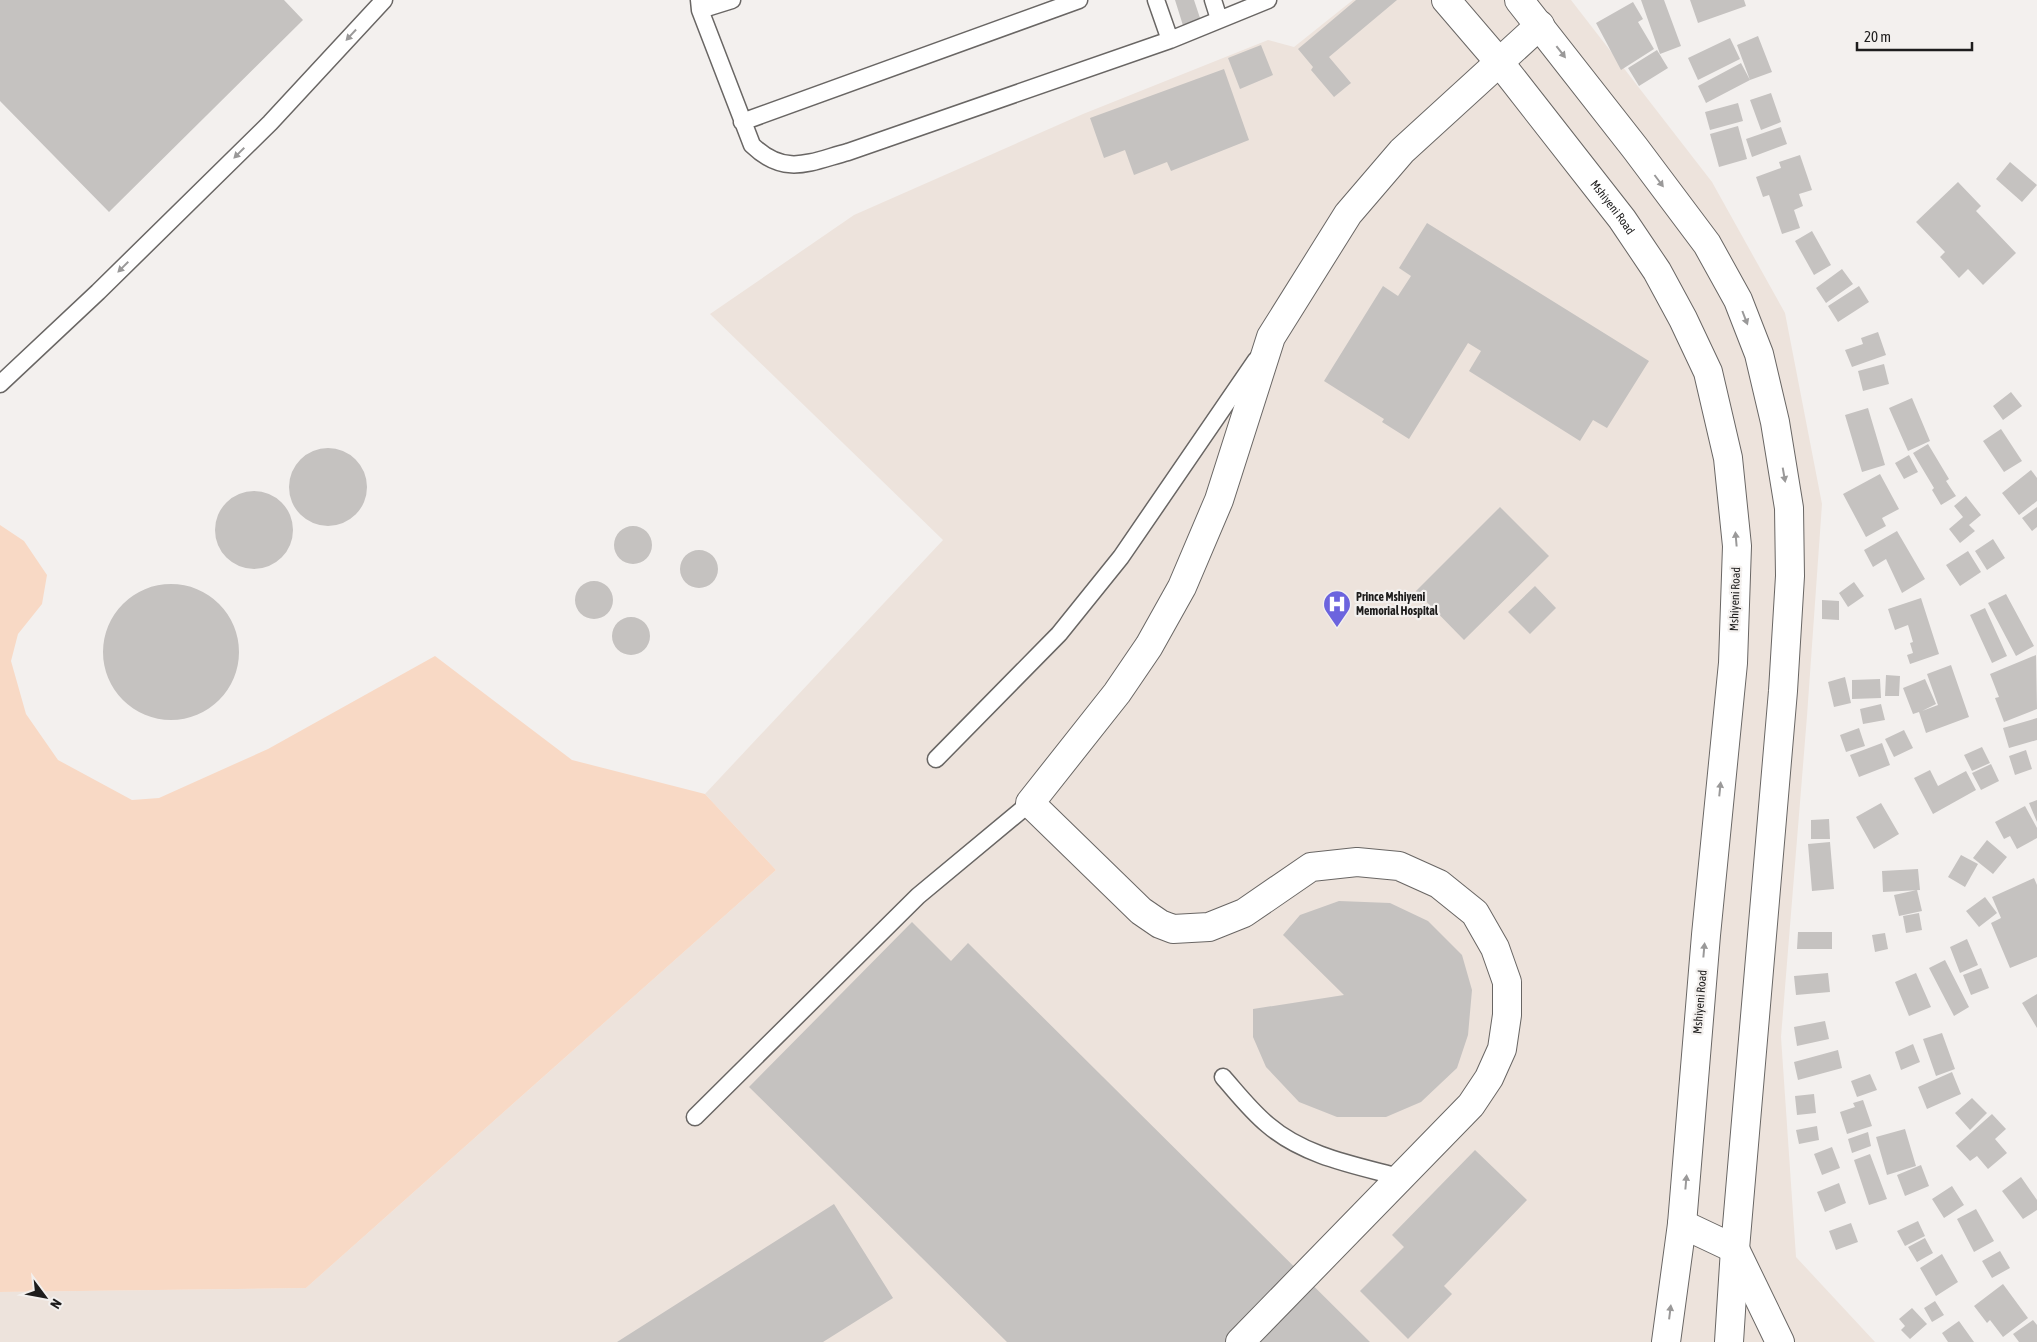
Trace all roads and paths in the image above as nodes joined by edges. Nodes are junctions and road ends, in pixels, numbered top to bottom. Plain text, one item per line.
1 (384, 0) edge
2 (732, 0) edge
3 (1079, 0) edge
4 (1156, 0) edge
5 (1213, 0) edge
6 (1268, 0) edge
7 (1446, 0) edge
8 (1519, 0) edge
9 (700, 5) edge
10 (1219, 19) junction
11 (1540, 25) junction
12 (1170, 40) junction
13 (1500, 63) junction
14 (742, 122) junction
15 (1271, 337) junction
16 (0, 384) edge
17 (936, 759) dead end
18 (1030, 803) junction
19 (1223, 1077) dead end
20 (695, 1117) dead end
21 (1399, 1176) junction
22 (1682, 1224) junction
23 (1734, 1249) junction
24 (1240, 1342) edge
25 (1666, 1342) edge
26 (1729, 1342) edge
27 (1780, 1342) edge

1 -> 16 lane
2 - 9 lane
3 - 14 lane
4 - 12 lane
5 - 10 lane
6 - 10 lane
7 - 13 street, Mshiyeni Road
8 - 11 street
9 - 14 lane
10 - 12 lane
11 - 13 street
11 -> 23 street
12 - 14 lane
13 - 15 street
22 -> 13 street, Mshiyeni Road
15 - 17 lane
15 - 18 street
18 - 20 lane
18 - 21 street
19 - 21 lane
21 - 24 street
22 - 23 street
25 -> 22 street, Mshiyeni Road
23 - 26 street
23 - 27 street

